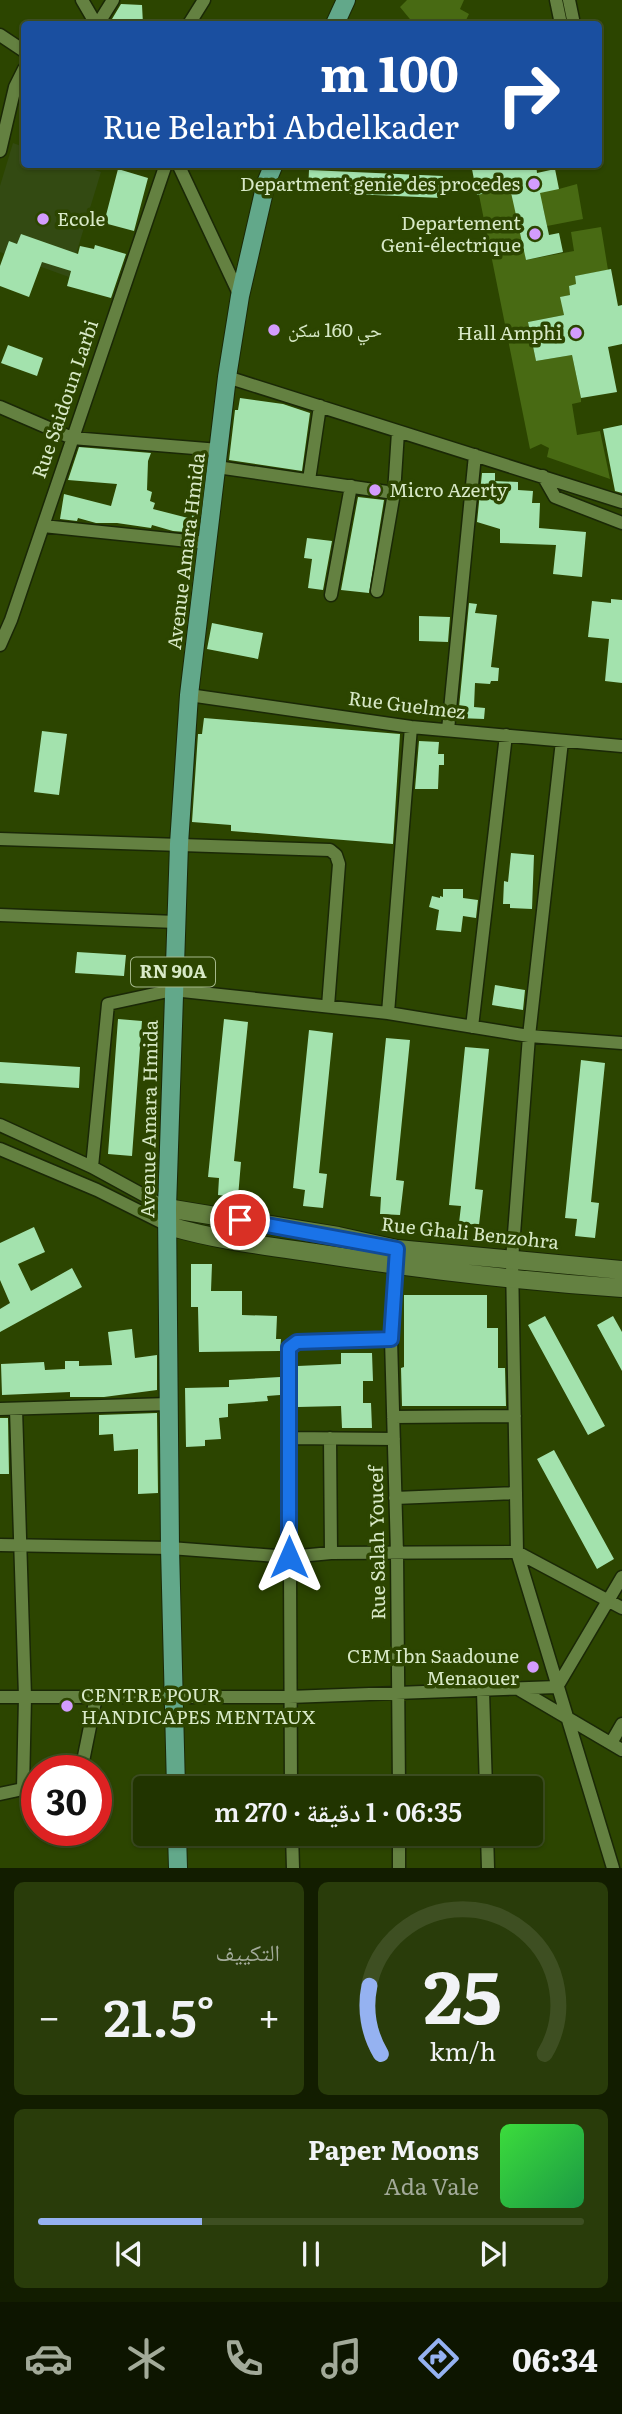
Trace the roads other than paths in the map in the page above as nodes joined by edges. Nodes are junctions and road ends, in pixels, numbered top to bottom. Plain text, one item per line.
1 (82, 0) edge
2 (113, 0) edge
3 (204, 0) edge
4 (345, 0) edge
5 (556, 0) edge
6 (569, 0) edge
7 (95, 21) edge
8 (99, 21) edge
9 (191, 21) edge
10 (336, 21) edge
11 (560, 21) edge
12 (573, 21) edge
13 (0, 35) edge
14 (21, 49) edge
15 (21, 75) edge
16 (0, 150) edge
17 (165, 168) edge
18 (180, 168) edge
19 (272, 168) edge
20 (240, 296) junction
21 (227, 377) junction
22 (320, 406) junction
23 (0, 407) edge
24 (398, 432) junction
25 (72, 438) junction
26 (475, 455) junction
27 (218, 458) junction
28 (543, 476) junction
29 (309, 480) junction
30 (351, 486) junction
31 (394, 493) junction
32 (622, 502) edge
33 (622, 523) edge
34 (43, 526) junction
35 (208, 543) junction
36 (377, 591) dead end
37 (331, 595) dead end
38 (6, 616) edge
39 (0, 645) edge
40 (189, 695) junction
41 (411, 727) junction
42 (448, 730) junction
43 (506, 735) junction
44 (562, 740) junction
45 (622, 746) edge
46 (0, 839) edge
47 (179, 844) junction
48 (0, 915) edge
49 (176, 922) junction
50 (173, 990) junction
51 (328, 1006) junction
52 (388, 1013) junction
53 (472, 1027) junction
54 (529, 1036) junction
55 (622, 1043) edge
56 (0, 1125) edge
57 (0, 1149) edge
58 (92, 1167) junction
59 (168, 1217) junction
60 (396, 1257) junction
61 (512, 1260) junction
62 (622, 1270) edge
63 (513, 1280) junction
64 (622, 1288) edge
65 (391, 1339) junction
66 (169, 1404) junction
67 (0, 1409) edge
68 (16, 1409) junction
69 (515, 1416) junction
70 (393, 1417) junction
71 (288, 1438) junction
72 (330, 1438) junction
73 (394, 1438) junction
74 (516, 1493) junction
75 (395, 1498) junction
76 (20, 1544) junction
77 (0, 1545) edge
78 (170, 1548) junction
79 (517, 1552) junction
80 (331, 1553) junction
81 (397, 1553) junction
82 (289, 1557) junction
83 (622, 1577) edge
84 (608, 1600) junction
85 (622, 1608) edge
86 (556, 1688) junction
87 (519, 1689) junction
88 (398, 1691) junction
89 (483, 1691) junction
90 (175, 1696) junction
91 (0, 1697) edge
92 (25, 1697) junction
93 (96, 1697) junction
94 (289, 1697) junction
95 (566, 1718) junction
96 (622, 1724) edge
97 (616, 1746) edge
98 (24, 1755) edge
99 (84, 1755) edge
100 (176, 1776) edge
101 (291, 1776) edge
102 (399, 1776) edge
103 (486, 1776) edge
104 (21, 1789) edge
105 (0, 1794) edge
106 (177, 1846) edge
107 (292, 1846) edge
108 (399, 1846) edge
109 (487, 1846) edge
110 (178, 1868) edge
111 (293, 1868) edge
112 (399, 1868) edge
113 (488, 1868) edge
114 (613, 1868) edge

1 - 7 street
2 - 8 street
3 - 9 street
4 - 10 main road
5 - 11 street
6 - 12 street
13 - 14 street
15 - 16 street
17 - 25 street, Rue Saidoun Larbi
18 - 20 street
19 - 20 main road, Avenue Amara Hmida / RN 90A
20 - 21 main road, Avenue Amara Hmida / RN 90A
21 - 22 street
21 - 27 main road, Avenue Amara Hmida / RN 90A
22 - 24 street
22 - 29 street
23 - 25 street
24 - 26 street
24 - 31 street
25 - 27 street
25 - 34 street, Rue Saidoun Larbi
26 - 28 street
26 - 42 street
27 - 29 street
27 - 35 main road, Avenue Amara Hmida / RN 90A
28 - 32 street
28 - 33 street
29 - 30 street
30 - 31 street
30 - 37 street
31 - 36 street
34 - 35 street
34 - 38 street, Rue Saidoun Larbi
35 - 40 main road, Avenue Amara Hmida / RN 90A
38 - 39 street, Rue Saidoun Larbi
40 - 41 street, Rue Guelmez
40 - 47 main road, Avenue Amara Hmida / RN 90A
41 - 42 street, Rue Guelmez
41 - 52 street
42 - 43 street, Rue Guelmez
43 - 44 street, Rue Guelmez
43 - 53 street
44 - 45 street, Rue Guelmez
44 - 54 street
46 - 47 street
47 - 49 main road, Avenue Amara Hmida / RN 90A
47 - 51 street
48 - 49 street
49 - 50 main road, Avenue Amara Hmida / RN 90A
50 - 51 street
50 - 58 street
50 - 59 main road, Avenue Amara Hmida / RN 90A
51 - 52 street
52 - 53 street
53 - 54 street
54 - 55 street
54 - 61 street
56 - 58 street, Rue Ghali Benzohra
57 - 59 street, Rue Ghali Benzohra
58 - 59 street, Rue Ghali Benzohra
59 - 60 main road, Rue Ghali Benzohra
59 - 66 main road, Avenue Amara Hmida / RN 90A
60 - 61 main road, Rue Ghali Benzohra
60 - 63 main road, Rue Ghali Benzohra
60 - 65 street, Rue Salah Youcef
61 - 62 main road, Rue Ghali Benzohra
61 - 63 street
63 - 64 main road, Rue Ghali Benzohra
63 - 69 street
65 - 70 street, Rue Salah Youcef
65 - 71 street
66 - 68 street
66 - 78 main road, Avenue Amara Hmida / RN 90A
67 - 68 street
68 - 76 street
69 - 70 street
69 - 74 street
70 - 73 street, Rue Salah Youcef
71 - 72 street
71 - 82 street
72 - 73 street
72 - 80 street
73 - 75 street, Rue Salah Youcef
74 - 75 street
74 - 79 street
75 - 81 street, Rue Salah Youcef
76 - 77 street
76 - 78 street
76 - 92 street
78 - 82 street
78 - 90 main road, Avenue Amara Hmida / RN 90A
79 - 81 street
79 - 84 street
79 - 86 street
80 - 81 street
80 - 82 street
81 - 88 street, Rue Salah Youcef
82 - 94 street
83 - 84 street
84 - 85 street
84 - 86 street
86 - 87 street
86 - 95 street
87 - 89 street
87 - 95 street
88 - 89 street
88 - 94 street
88 - 102 street, Rue Salah Youcef
89 - 103 street
90 - 93 street
90 - 94 street
90 - 100 main road, Avenue Amara Hmida / RN 90A
91 - 92 street
92 - 93 street
92 - 98 street
93 - 99 street
94 - 101 street
95 - 97 street
95 - 114 street
96 - 97 street
104 - 105 street
106 - 110 main road
107 - 111 street
108 - 112 street
109 - 113 street

